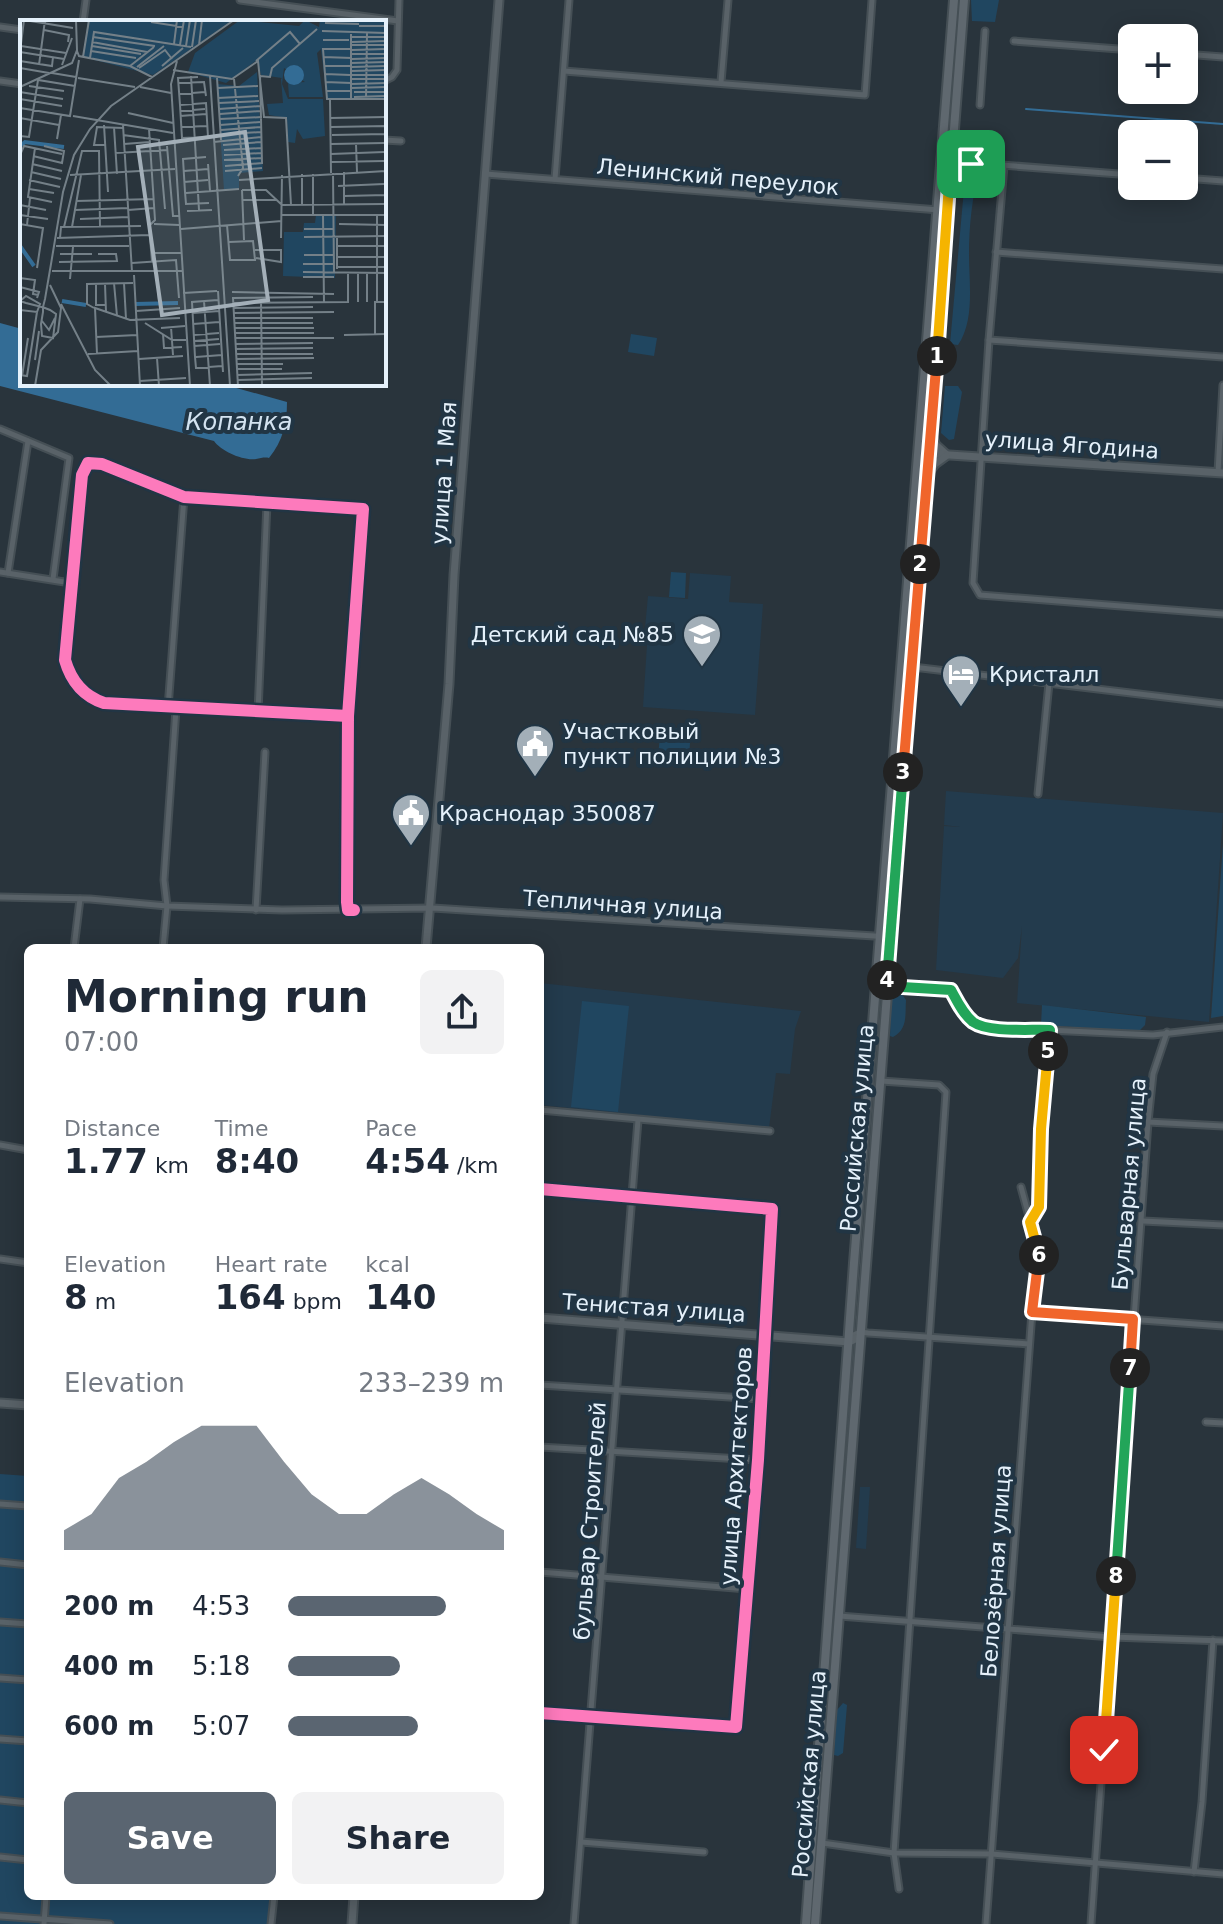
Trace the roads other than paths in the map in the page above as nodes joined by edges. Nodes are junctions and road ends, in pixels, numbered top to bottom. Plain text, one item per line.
1 (86, 0) edge
2 (240, 0) edge
3 (399, 0) edge
4 (499, 0) edge
5 (569, 0) edge
6 (728, 0) edge
7 (872, 0) edge
8 (954, 0) edge
9 (964, 0) edge
10 (83, 20) edge
11 (398, 21) junction
12 (0, 27) edge
13 (20, 30) edge
14 (985, 31) dead end
15 (1014, 41) dead end
16 (1118, 49) edge
17 (1198, 55) edge
18 (1223, 57) edge
19 (564, 71) junction
20 (386, 80) edge
21 (0, 81) edge
22 (721, 82) junction
23 (20, 84) edge
24 (980, 105) dead end
25 (386, 140) edge
26 (401, 141) dead end
27 (1004, 166) junction
28 (950, 170) junction
29 (486, 174) junction
30 (1118, 174) edge
31 (555, 179) junction
32 (1198, 179) edge
33 (1223, 181) edge
34 (938, 210) junction
35 (948, 210) junction
36 (996, 252) junction
37 (1223, 269) edge
38 (989, 340) junction
39 (1223, 357) edge
40 (1223, 385) edge
41 (0, 429) edge
42 (931, 434) junction
43 (28, 441) junction
44 (919, 453) junction
45 (929, 454) junction
46 (948, 455) junction
47 (981, 458) junction
48 (1220, 473) edge
49 (927, 475) junction
50 (184, 497) junction
51 (267, 503) junction
52 (0, 572) edge
53 (8, 573) junction
54 (53, 579) junction
55 (71, 583) junction
56 (1223, 614) edge
57 (912, 667) junction
58 (1049, 683) junction
59 (1223, 704) edge
60 (172, 709) junction
61 (258, 712) junction
62 (348, 716) junction
63 (265, 752) dead end
64 (1038, 794) dead end
65 (0, 897) edge
66 (80, 899) junction
67 (167, 906) junction
68 (429, 908) junction
69 (256, 910) junction
70 (351, 910) junction
71 (885, 937) junction
72 (74, 944) edge
73 (163, 944) edge
74 (426, 944) edge
75 (886, 986) junction
76 (1223, 1027) edge
77 (1050, 1030) junction
78 (1167, 1032) junction
79 (879, 1081) junction
80 (544, 1110) edge
81 (638, 1120) junction
82 (1148, 1122) junction
83 (1223, 1126) edge
84 (770, 1131) dead end
85 (0, 1145) edge
86 (24, 1149) edge
87 (1021, 1187) dead end
88 (544, 1189) edge
89 (632, 1198) junction
90 (1143, 1221) junction
91 (1030, 1222) junction
92 (1223, 1225) edge
93 (0, 1259) edge
94 (24, 1262) edge
95 (1032, 1312) junction
96 (544, 1318) edge
97 (1133, 1319) junction
98 (621, 1325) junction
99 (1223, 1326) edge
100 (765, 1335) junction
101 (860, 1335) junction
102 (928, 1338) junction
103 (849, 1339) junction
104 (1029, 1344) junction
105 (544, 1385) edge
106 (616, 1391) junction
107 (761, 1399) junction
108 (0, 1403) edge
109 (24, 1405) edge
110 (1206, 1422) dead end
111 (1223, 1423) edge
112 (544, 1447) edge
113 (610, 1452) junction
114 (758, 1460) junction
115 (0, 1504) edge
116 (24, 1506) edge
117 (0, 1562) edge
118 (24, 1565) edge
119 (544, 1572) edge
120 (600, 1577) junction
121 (747, 1589) junction
122 (839, 1616) junction
123 (0, 1622) edge
124 (909, 1623) junction
125 (24, 1624) edge
126 (1008, 1630) junction
127 (1112, 1637) junction
128 (1213, 1640) junction
129 (1223, 1641) edge
130 (0, 1678) edge
131 (24, 1680) edge
132 (544, 1713) edge
133 (590, 1717) junction
134 (0, 1739) edge
135 (24, 1741) edge
136 (0, 1800) edge
137 (24, 1803) edge
138 (581, 1842) junction
139 (817, 1843) junction
140 (704, 1852) dead end
141 (894, 1853) junction
142 (992, 1854) junction
143 (0, 1857) edge
144 (24, 1860) edge
145 (1096, 1864) junction
146 (1194, 1872) junction
147 (1223, 1874) edge
148 (899, 1889) dead end
149 (46, 1900) edge
150 (274, 1900) edge
151 (354, 1900) edge
152 (0, 1916) edge
153 (44, 1922) edge
154 (110, 1924) edge
155 (271, 1924) edge
156 (352, 1924) edge
157 (574, 1924) edge
158 (806, 1924) edge
159 (815, 1924) edge
160 (986, 1924) edge
161 (1091, 1924) edge

1 - 10 street
2 - 11 street
3 - 11 street
4 - 29 street, улица 1 Мая
5 - 19 street
6 - 22 street
7 - 22 street
8 - 34 main road, Российская улица
9 - 28 main road, Российская улица
11 - 20 street
12 - 13 street
14 - 24 street
15 - 16 street
17 - 18 street
19 - 22 street
19 - 31 street
21 - 23 street
25 - 26 street
27 - 28 street
27 - 30 street
27 - 36 street
28 - 35 main road, Российская улица
29 - 31 street, Ленинский переулок
29 - 68 street, улица 1 Мая
31 - 34 street, Ленинский переулок
32 - 33 street
34 - 35 street, Ленинский переулок
34 - 44 main road, Российская улица
35 - 42 main road, Российская улица
36 - 37 street
36 - 38 street
38 - 39 street
38 - 47 street
40 - 48 street
41 - 43 street
42 - 45 main road, Российская улица
42 - 46 street
43 - 53 street
43 - 54 street
44 - 45 street, улица Ягодина
44 - 71 main road, Российская улица
45 - 46 street, улица Ягодина
45 - 49 main road, Российская улица
46 - 47 street, улица Ягодина
46 - 49 street
47 - 48 street, улица Ягодина
47 - 56 street
49 - 57 main road, Российская улица
50 - 51 street
50 - 55 street
50 - 60 street
51 - 61 street
51 - 62 street
52 - 53 street
53 - 54 street
54 - 55 street
55 - 60 street
57 - 58 street
57 - 71 main road, Российская улица
58 - 59 street
58 - 64 street
60 - 61 street
60 - 67 street
61 - 62 street
62 - 70 street
63 - 69 street
65 - 66 street, Тепличная улица
66 - 67 street, Тепличная улица
66 - 72 street
67 - 69 street, Тепличная улица
67 - 73 street
68 - 70 street, Тепличная улица
68 - 71 street, Тепличная улица
68 - 74 street, улица 1 Мая
69 - 70 street, Тепличная улица
71 - 75 main road, Российская улица
71 - 103 main road, Российская улица
75 - 77 street
75 - 79 main road, Российская улица
76 - 78 street
77 - 78 street
77 - 91 street, Белозёрная улица
78 - 82 street, Бульварная улица
79 - 101 main road, Российская улица
79 - 102 street
80 - 81 street
81 - 84 street
81 - 89 street, бульвар Строителей
82 - 83 street
82 - 90 street, Бульварная улица
85 - 86 street
87 - 91 street, Белозёрная улица
88 - 89 street
89 - 98 street, бульвар Строителей
89 - 100 street, улица Архитекторов
90 - 92 street
90 - 97 street, Бульварная улица
91 - 95 street, Белозёрная улица
93 - 94 street
95 - 97 street
95 - 104 street, Белозёрная улица
96 - 98 street, Тенистая улица
97 - 99 street
97 - 127 street, Бульварная улица
98 - 100 street, Тенистая улица
98 - 106 street, бульвар Строителей
100 - 103 street, Тенистая улица
100 - 107 street, улица Архитекторов
101 - 102 street
101 - 103 street
101 - 122 main road, Российская улица
102 - 104 street
102 - 124 street
103 - 139 main road, Российская улица
104 - 126 street, Белозёрная улица
105 - 106 street
106 - 107 street
106 - 113 street, бульвар Строителей
107 - 114 street, улица Архитекторов
108 - 109 street
110 - 111 street
112 - 113 street
113 - 114 street
113 - 120 street, бульвар Строителей
114 - 121 street, улица Архитекторов
115 - 116 street
117 - 118 street
119 - 120 street
120 - 121 street
120 - 133 street, бульвар Строителей
121 - 133 street, улица Архитекторов
122 - 124 street
122 - 139 main road, Российская улица
123 - 125 street
124 - 126 street
124 - 141 street
126 - 127 street
126 - 142 street, Белозёрная улица
127 - 128 street
127 - 145 street, Бульварная улица
128 - 129 street
128 - 146 street
130 - 131 street
132 - 133 street
133 - 138 street, бульвар Строителей
134 - 135 street
136 - 137 street
138 - 140 street
138 - 157 street, бульвар Строителей
139 - 141 street
139 - 158 main road, Российская улица
139 - 159 main road, Российская улица
141 - 142 street
141 - 148 street
142 - 145 street
142 - 160 street, Белозёрная улица
143 - 144 street
145 - 146 street
145 - 161 street, Бульварная улица
146 - 147 street
149 - 153 street
150 - 155 street
151 - 156 street
152 - 153 street
153 - 154 street

